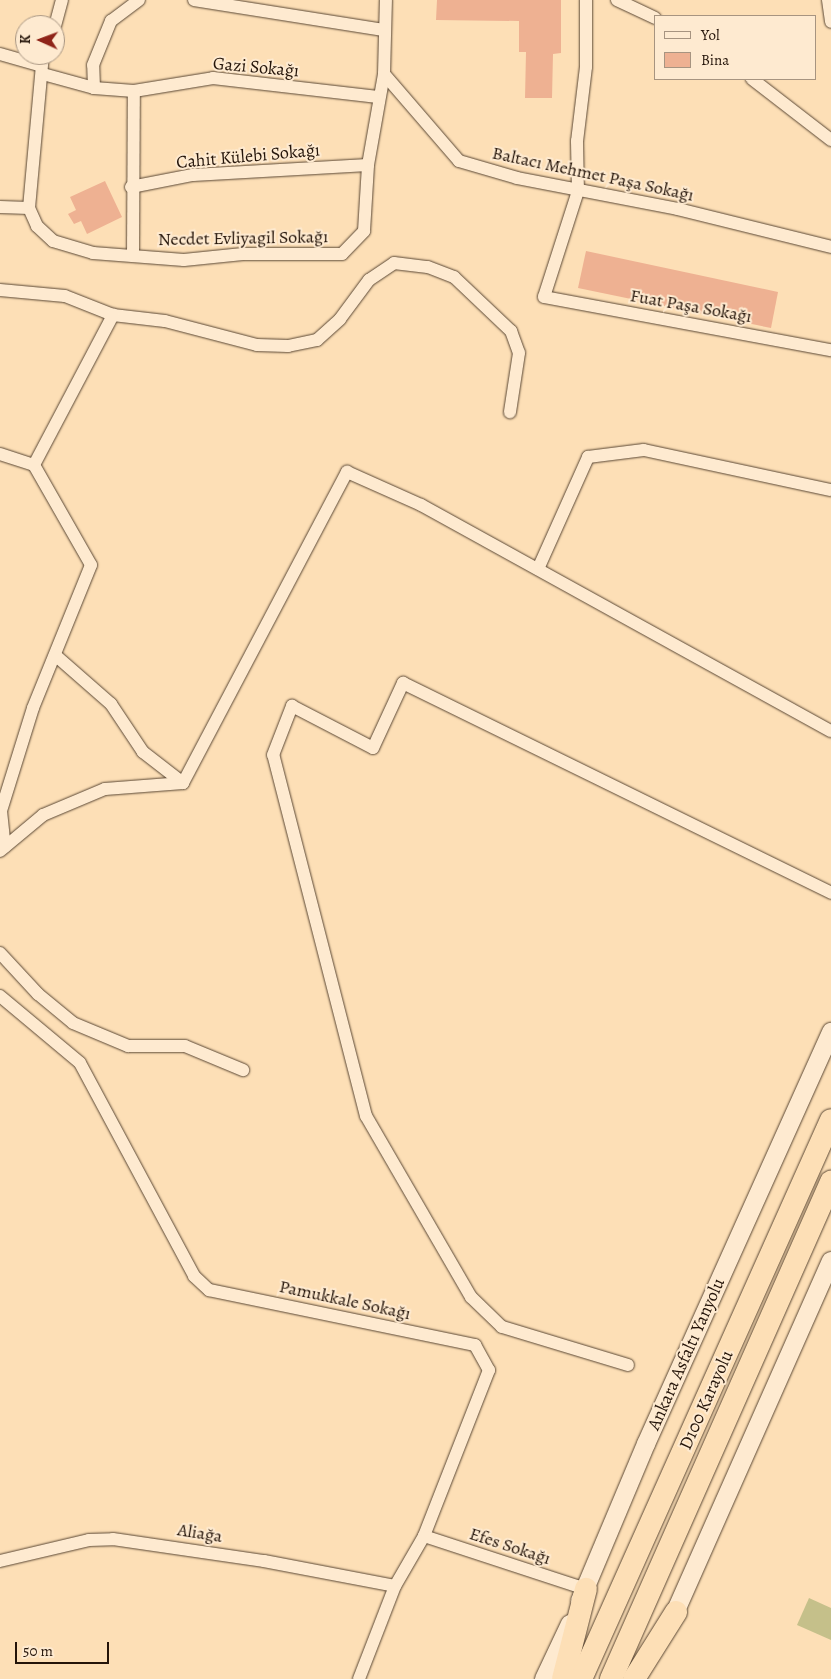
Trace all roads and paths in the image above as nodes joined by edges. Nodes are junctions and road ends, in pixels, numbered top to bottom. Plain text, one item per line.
1 (62, 0) edge
2 (139, 0) edge
3 (194, 0) edge
4 (386, 0) edge
5 (586, 0) edge
6 (617, 0) edge
7 (825, 2) edge
8 (58, 15) edge
9 (654, 18) edge
10 (831, 22) edge
11 (384, 30) junction
12 (0, 54) edge
13 (15, 58) edge
14 (42, 65) edge
15 (384, 74) junction
16 (753, 80) edge
17 (94, 88) junction
18 (134, 91) junction
19 (378, 97) junction
20 (831, 140) edge
21 (368, 165) junction
22 (131, 188) junction
23 (578, 191) junction
24 (0, 207) edge
25 (29, 208) junction
26 (831, 247) edge
27 (133, 256) junction
28 (0, 290) edge
29 (114, 315) junction
30 (831, 350) edge
31 (510, 412) dead end
32 (0, 454) edge
33 (34, 465) junction
34 (831, 490) edge
35 (538, 569) junction
36 (54, 655) junction
37 (831, 731) edge
38 (183, 783) junction
39 (3, 849) edge
40 (831, 893) edge
41 (0, 953) edge
42 (0, 996) edge
43 (831, 1032) edge
44 (243, 1070) dead end
45 (831, 1120) edge
46 (831, 1182) edge
47 (831, 1260) edge
48 (628, 1365) dead end
49 (424, 1536) junction
50 (0, 1561) edge
51 (395, 1586) junction
52 (586, 1589) junction
53 (676, 1612) junction
54 (359, 1679) edge
55 (544, 1679) edge
56 (563, 1679) edge
57 (581, 1679) edge
58 (611, 1679) edge
59 (634, 1679) edge
60 (646, 1679) edge

1 - 8 street
2 - 17 street
3 - 11 street
4 - 11 street, Necdet Evliyagil Sokağı
5 - 23 street
6 - 9 street
7 - 10 street
11 - 15 street, Necdet Evliyagil Sokağı
12 - 13 street, Gazi Sokağı
14 - 17 street, Gazi Sokağı
14 - 25 street
15 - 19 street, Necdet Evliyagil Sokağı
15 - 23 street, Baltacı Mehmet Paşa Sokağı
16 - 20 street
17 - 18 street, Gazi Sokağı
18 - 19 street, Gazi Sokağı
18 - 22 street
19 - 21 street, Necdet Evliyagil Sokağı
21 - 22 street, Cahit Külebi Sokağı
21 - 27 street, Necdet Evliyagil Sokağı
22 - 27 street
23 - 26 street, Baltacı Mehmet Paşa Sokağı
23 - 30 street, Fuat Paşa Sokağı
24 - 25 street
25 - 27 street, Necdet Evliyagil Sokağı
28 - 29 street
29 - 31 street
29 - 33 street
32 - 33 street
33 - 36 street
34 - 35 street
35 - 37 street
35 - 38 street
36 - 38 street
36 - 39 street
38 - 39 street
40 - 48 street
41 - 44 street
42 - 49 street, Pamukkale Sokağı
43 - 52 main road, Ankara Asfaltı Yanyolu
45 - 57 highway, D100 Karayolu
46 - 58 highway, D100 Karayolu
47 - 53 main road
49 - 51 street, Pamukkale Sokağı
49 - 52 street, Efes Sokağı
50 - 51 street, Aliağa
51 - 54 street, Pamukkale Sokağı
52 - 55 main road, Ankara Asfaltı Yanyolu
52 - 56 highway
53 - 59 highway
53 - 60 main road

